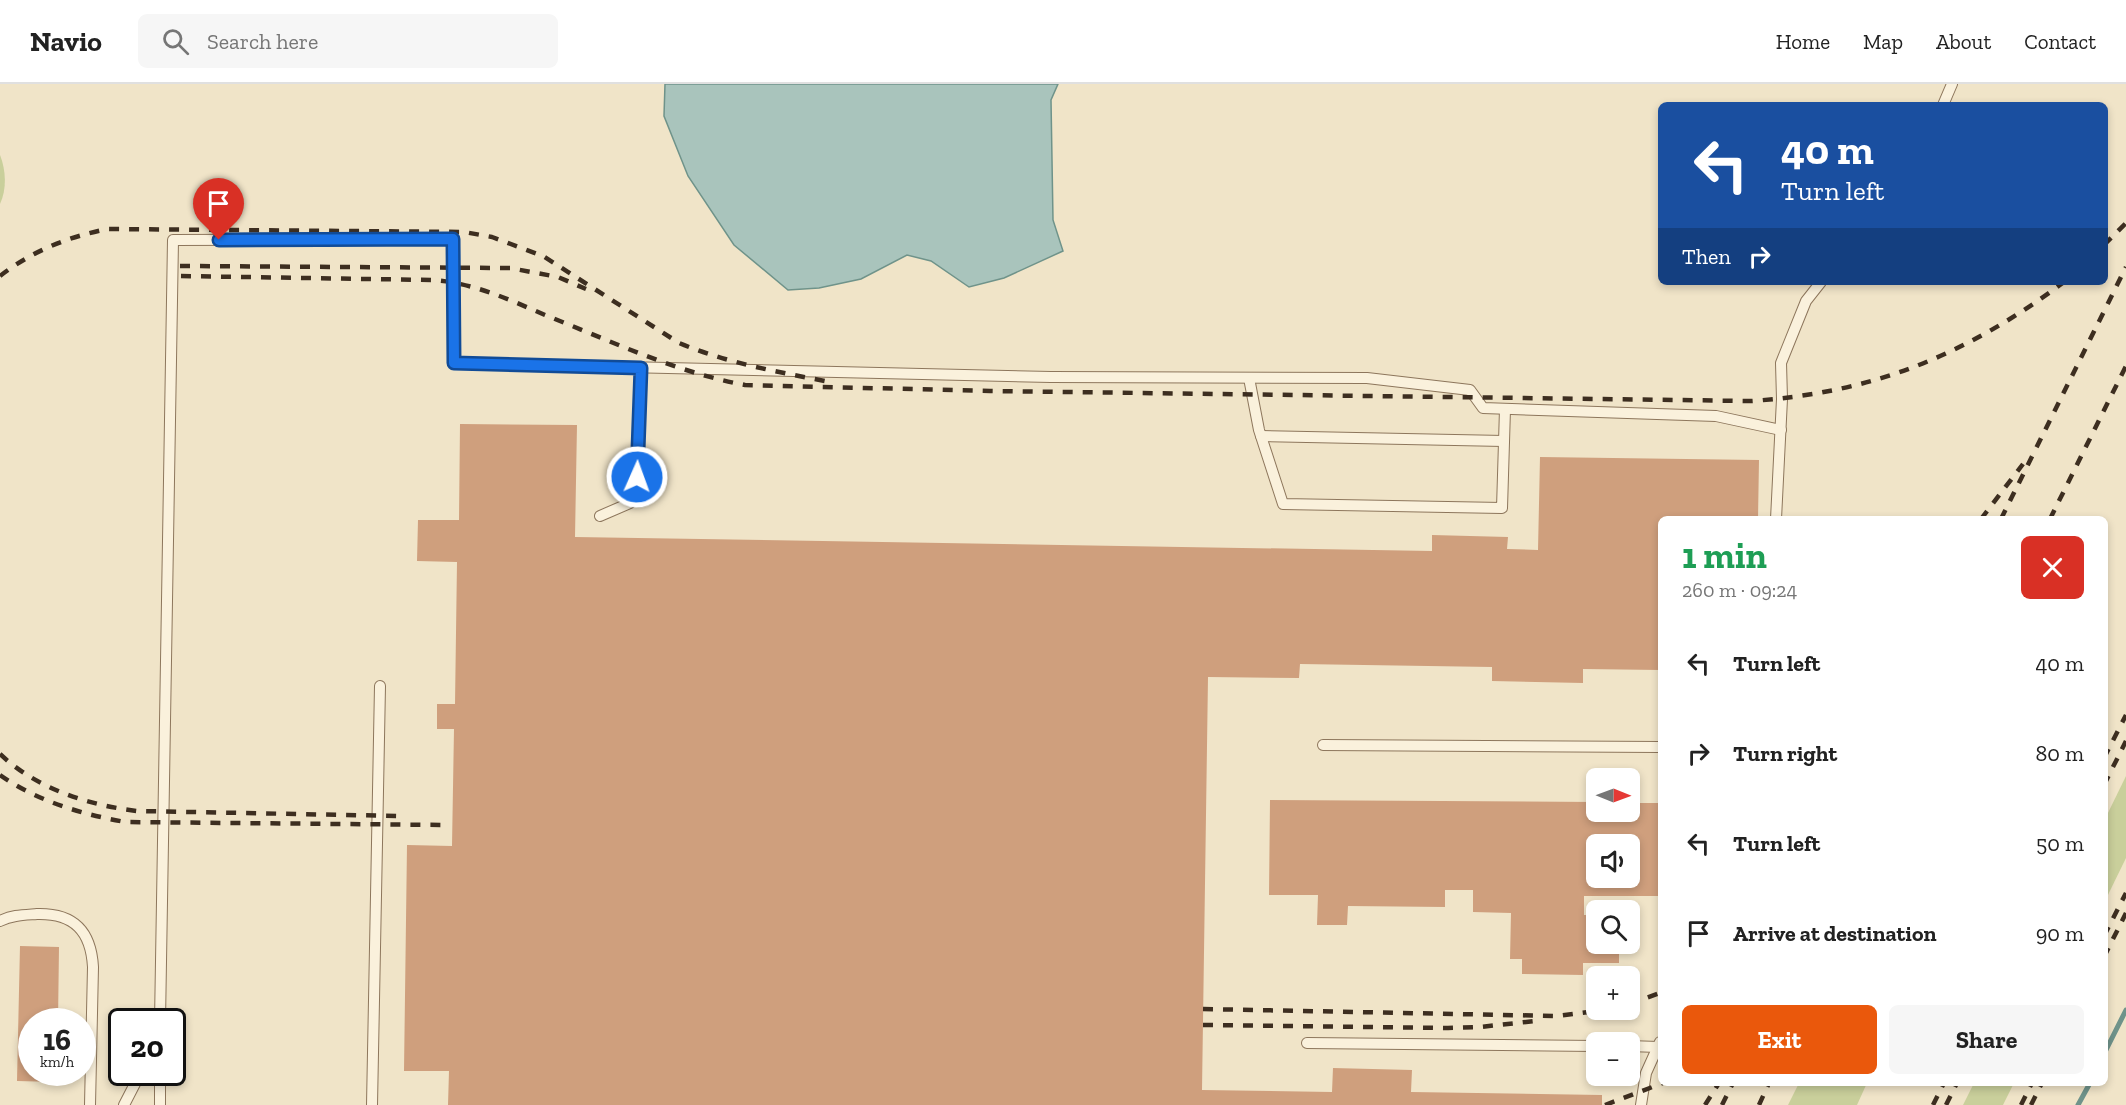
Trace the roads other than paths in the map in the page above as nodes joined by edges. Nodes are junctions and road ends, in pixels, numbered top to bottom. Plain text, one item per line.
1 (1952, 84) edge
2 (1944, 102) edge
3 (1819, 285) edge
4 (641, 368) junction
5 (1249, 378) junction
6 (1505, 409) junction
7 (1780, 430) junction
8 (1261, 436) junction
9 (1504, 441) junction
10 (600, 516) dead end
11 (1776, 516) edge
12 (380, 686) dead end
13 (1323, 745) dead end
14 (1658, 747) edge
15 (0, 921) edge
16 (160, 1008) edge
17 (1307, 1043) dead end
18 (1658, 1044) edge
19 (1640, 1045) edge
20 (1586, 1046) edge
21 (1658, 1046) edge
22 (134, 1086) edge
23 (160, 1086) edge
24 (90, 1105) edge
25 (124, 1105) edge
26 (160, 1105) edge
27 (372, 1105) edge
28 (1641, 1105) edge

1 - 2 lane
3 - 7 lane
4 - 5 lane
4 - 10 lane
4 - 16 lane
5 - 6 lane
5 - 8 lane
6 - 7 lane
6 - 9 lane
7 - 11 lane
8 - 9 lane
8 - 9 lane
12 - 27 lane
13 - 14 lane
15 - 24 lane
17 - 20 lane
18 - 19 lane
21 - 28 lane
22 - 25 lane
23 - 26 lane

